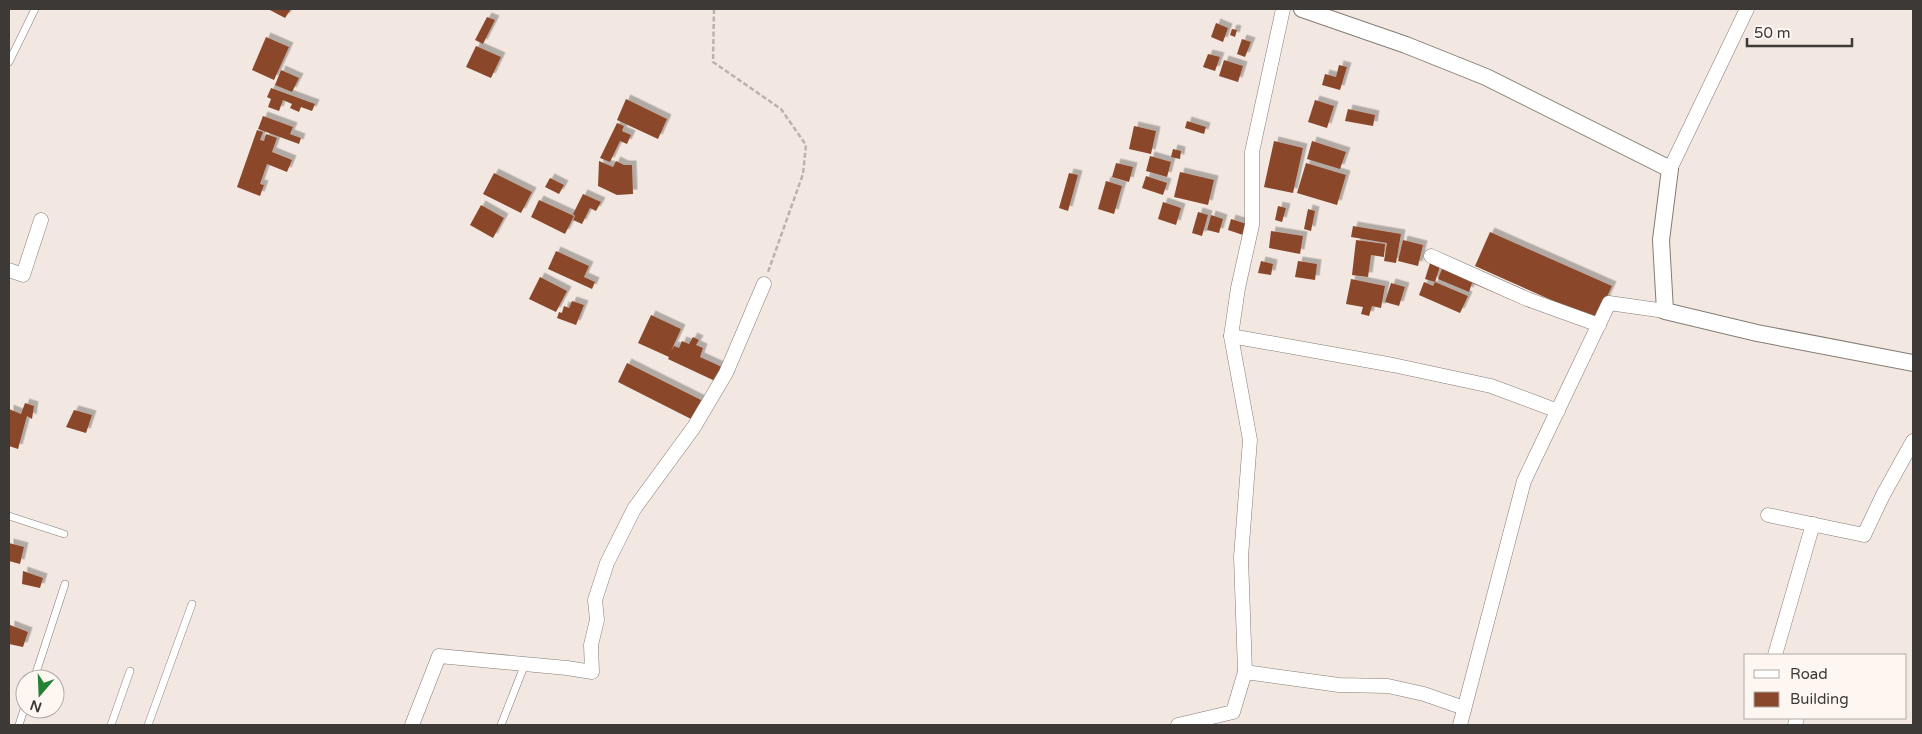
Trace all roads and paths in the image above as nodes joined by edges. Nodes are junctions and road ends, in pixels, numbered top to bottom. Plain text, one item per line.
1 (36, 9) edge
2 (714, 9) edge
3 (1283, 9) edge
4 (1302, 9) edge
5 (1747, 9) edge
6 (9, 62) edge
7 (1670, 169) junction
8 (41, 220) dead end
9 (1431, 256) dead end
10 (9, 270) edge
11 (764, 284) joint
12 (1666, 311) junction
13 (1599, 325) junction
14 (1231, 336) junction
15 (1913, 363) edge
16 (1558, 411) junction
17 (1913, 441) edge
18 (1768, 515) dead end
19 (9, 516) edge
20 (1812, 524) junction
21 (64, 534) dead end
22 (65, 584) dead end
23 (192, 604) dead end
24 (1775, 654) edge
25 (525, 664) junction
26 (37, 669) edge
27 (130, 671) dead end
28 (1245, 672) junction
29 (1464, 708) junction
30 (111, 725) edge
31 (148, 725) edge
32 (412, 725) edge
33 (501, 725) edge
34 (1178, 725) edge
35 (1460, 725) edge

1 - 6 lane
2 - 11 path
3 - 14 street
4 - 7 street
5 - 7 street
7 - 12 street
8 - 10 street
9 - 13 street
11 - 25 street
12 - 13 street
12 - 15 street
13 - 16 street
14 - 16 street
14 - 28 street
16 - 29 street
17 - 20 street
18 - 20 street
19 - 21 lane
20 - 24 street
22 - 26 lane
23 - 31 lane
25 - 32 street
25 - 33 lane
27 - 30 lane
28 - 29 street
28 - 34 street
29 - 35 street

